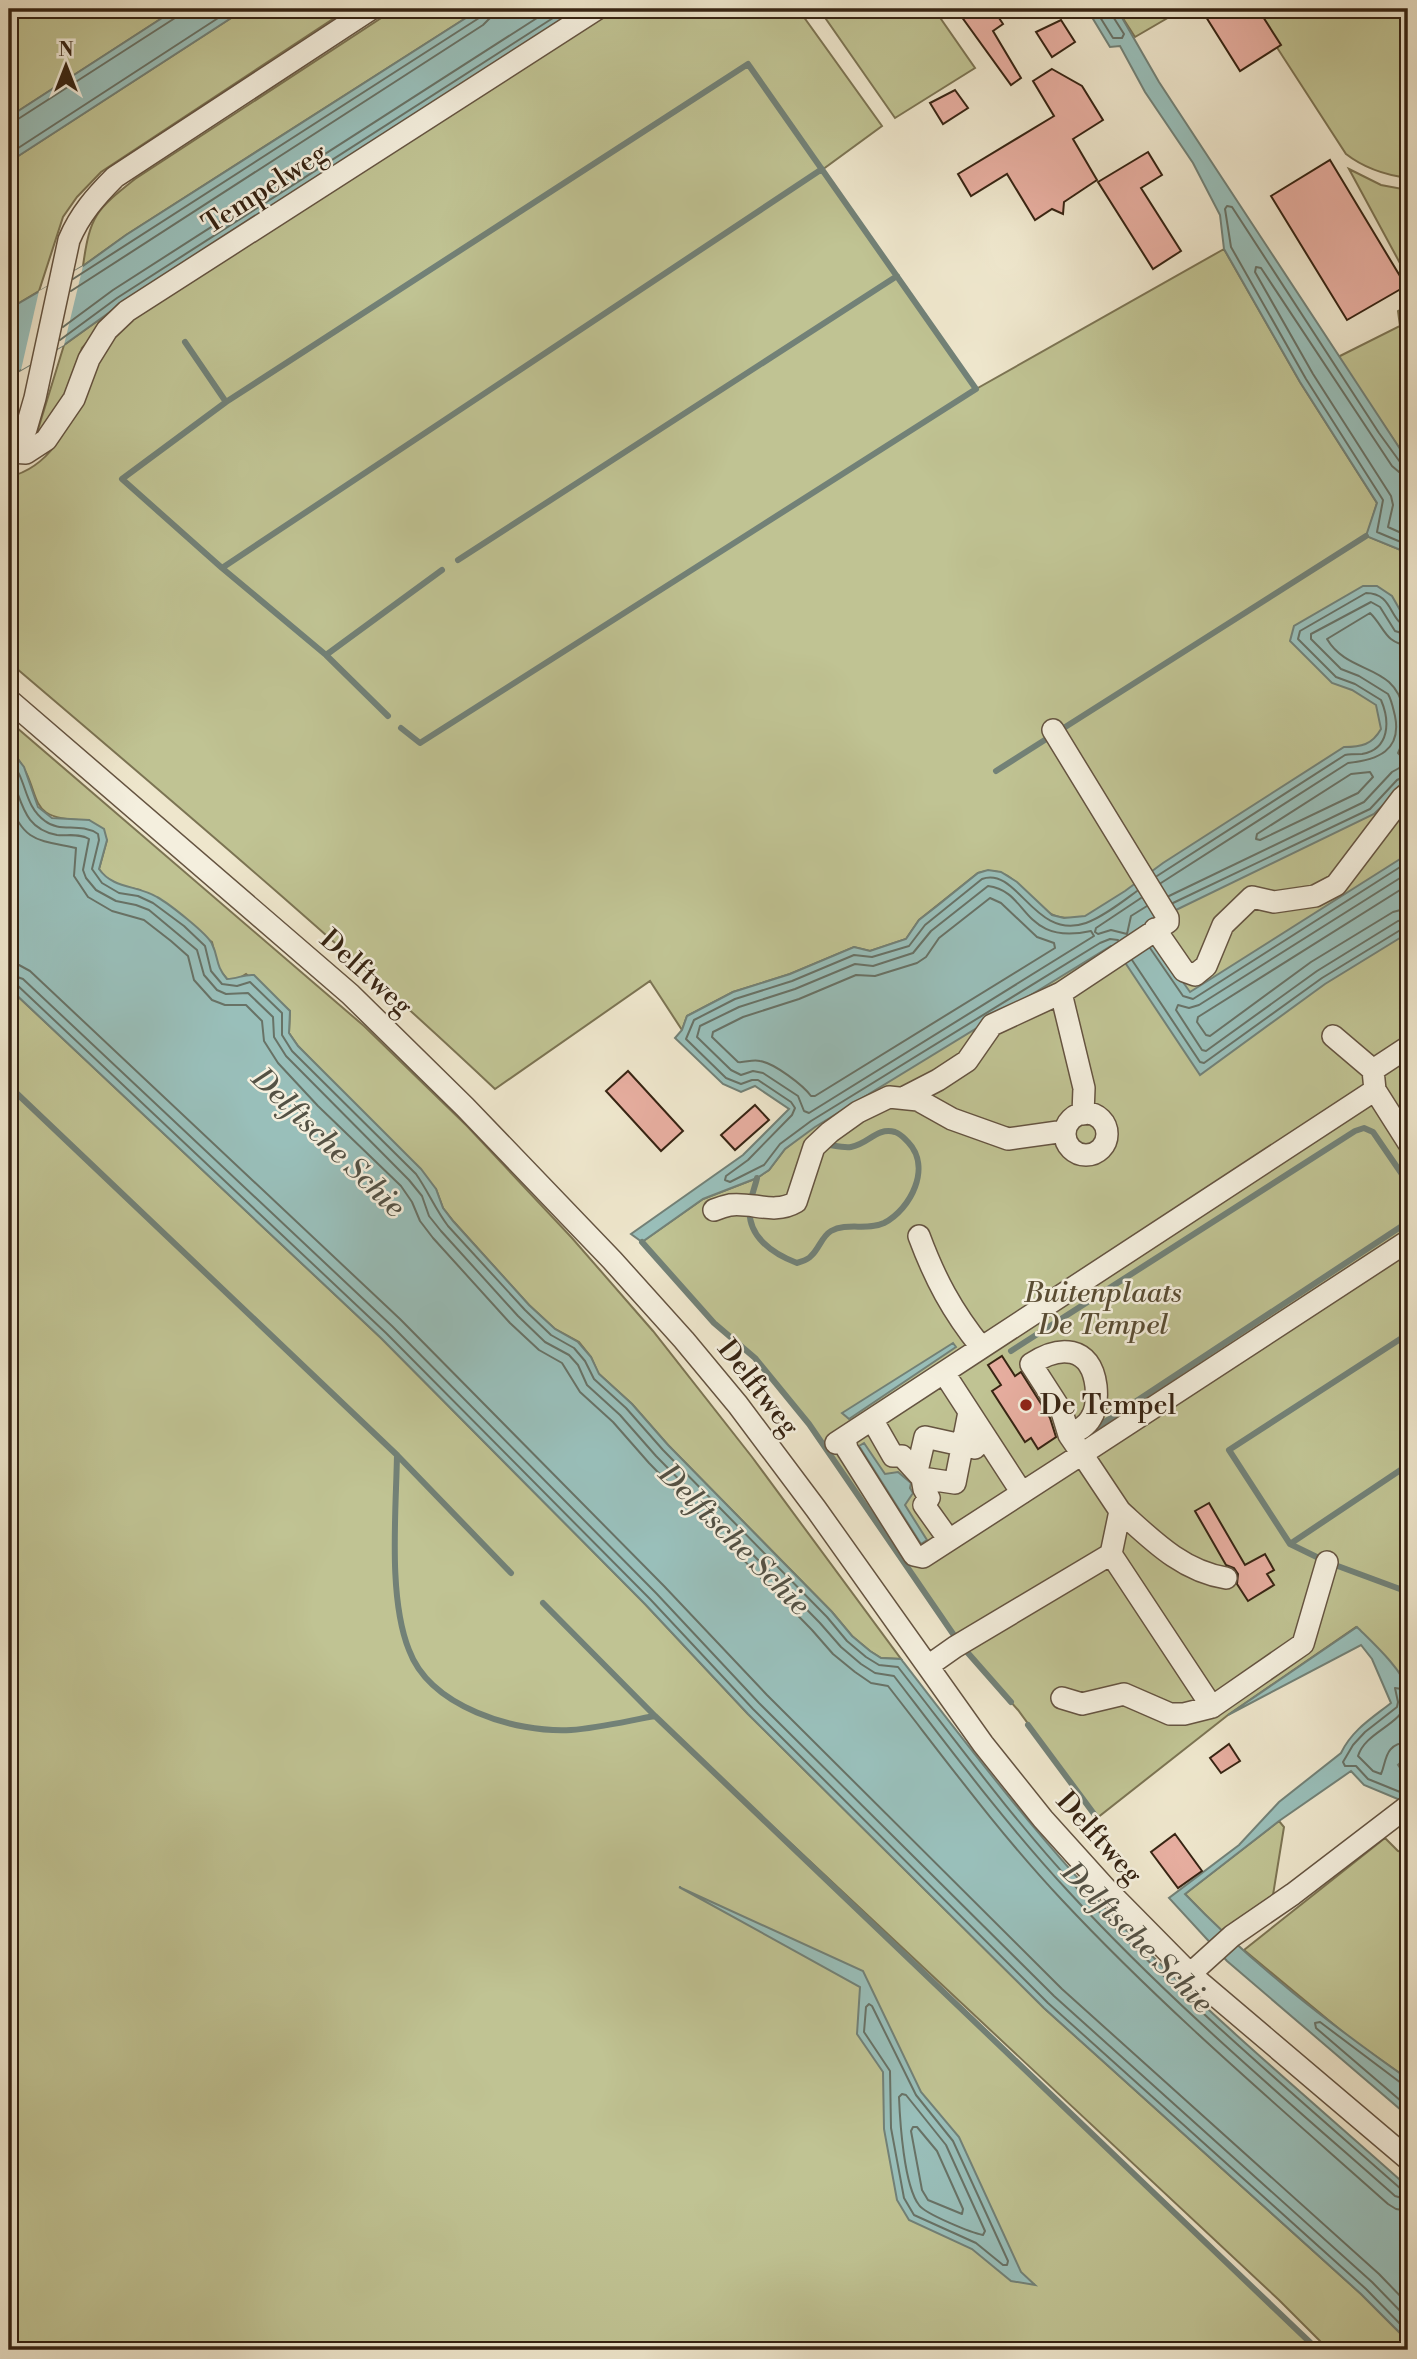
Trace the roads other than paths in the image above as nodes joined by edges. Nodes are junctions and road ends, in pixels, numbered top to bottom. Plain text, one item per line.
1 (371, 9) edge
2 (597, 9) edge
3 (9, 453) edge
4 (9, 700) edge
5 (1053, 730) dead end
6 (1408, 793) edge
7 (1158, 927) junction
8 (1061, 993) junction
9 (1333, 1036) dead end
10 (1408, 1047) edge
11 (1374, 1080) junction
12 (905, 1097) junction
13 (1083, 1114) junction
14 (1065, 1131) junction
15 (1408, 1142) edge
16 (714, 1210) dead end
17 (919, 1236) dead end
18 (1408, 1242) edge
19 (981, 1347) junction
20 (944, 1373) junction
21 (969, 1412) junction
22 (873, 1420) junction
23 (1069, 1435) dead end
24 (964, 1445) junction
25 (995, 1451) junction
26 (1082, 1454) junction
27 (920, 1474) junction
28 (1022, 1493) junction
29 (1120, 1511) junction
30 (949, 1540) junction
31 (1111, 1554) junction
32 (1327, 1562) dead end
33 (1226, 1578) dead end
34 (928, 1666) junction
35 (1062, 1698) dead end
36 (1212, 1707) junction
37 (1408, 1806) edge
38 (1191, 1974) junction
39 (1408, 2159) edge

1 - 3 street, Tempelweg
2 - 3 street, Tempelweg
4 - 34 street, Delftweg
5 - 7 street
6 - 7 street
7 - 8 street
8 - 12 street
8 - 13 street
9 - 11 street
10 - 11 street
11 - 15 street
11 - 19 street
12 - 14 street
12 - 16 street
13 - 14 street
13 - 14 street
17 - 19 street
18 - 26 street
19 - 20 street
20 - 21 street
20 - 22 street
21 - 24 street
21 - 25 street
22 - 27 street
22 - 30 street
23 - 26 street
24 - 25 street
24 - 27 street
24 - 27 street
25 - 28 street
26 - 28 street
26 - 29 street
27 - 30 street
28 - 30 street
29 - 31 street
29 - 33 street
31 - 34 street
31 - 36 street
32 - 36 street
34 - 38 street, Delftweg
35 - 36 street
37 - 38 street
38 - 39 street, Delftweg

